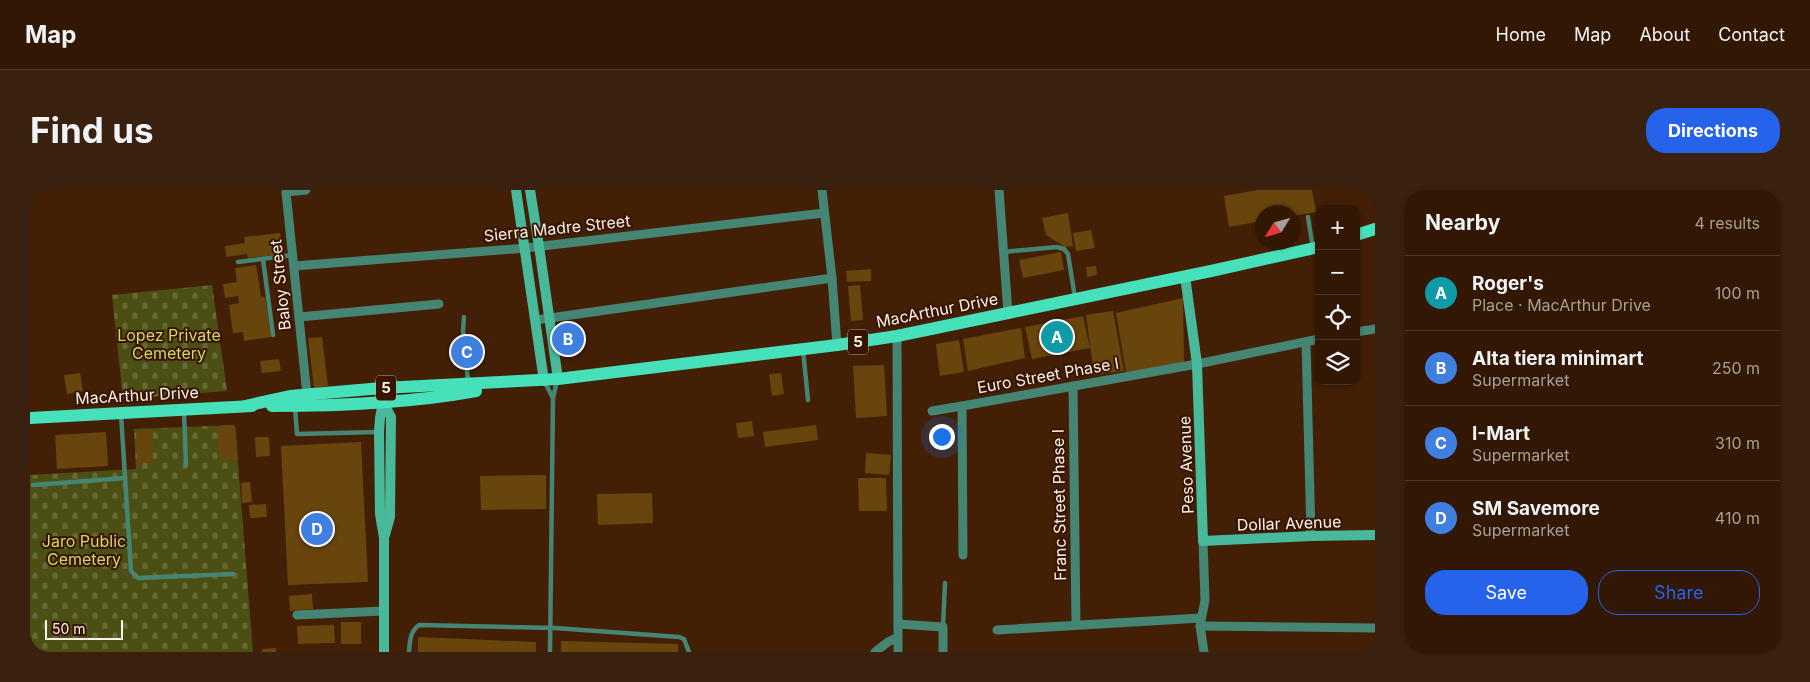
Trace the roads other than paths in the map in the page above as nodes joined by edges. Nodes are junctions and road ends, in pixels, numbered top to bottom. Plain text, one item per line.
1 (306, 190) edge
2 (516, 190) edge
3 (530, 190) edge
4 (822, 190) edge
5 (999, 190) edge
6 (824, 213) junction
7 (1308, 217) dead end
8 (1375, 229) edge
9 (1360, 234) edge
10 (1315, 244) edge
11 (539, 246) junction
12 (526, 248) junction
13 (1315, 248) edge
14 (1003, 252) junction
15 (292, 255) junction
16 (263, 259) junction
17 (238, 262) dead end
18 (294, 266) junction
19 (1185, 276) junction
20 (832, 278) junction
21 (1075, 299) junction
22 (439, 304) dead end
23 (1008, 313) junction
24 (299, 317) junction
25 (464, 317) dead end
26 (549, 318) junction
27 (536, 320) junction
28 (1375, 329) edge
29 (1360, 331) edge
30 (274, 335) dead end
31 (897, 336) junction
32 (1315, 340) edge
33 (1306, 342) junction
34 (837, 345) junction
35 (802, 348) junction
36 (1197, 364) junction
37 (558, 379) junction
38 (544, 381) junction
39 (527, 382) junction
40 (468, 385) junction
41 (1072, 386) junction
42 (382, 388) junction
43 (307, 395) junction
44 (553, 398) junction
45 (808, 400) dead end
46 (383, 402) junction
47 (245, 406) junction
48 (295, 406) junction
49 (962, 406) junction
50 (184, 409) junction
51 (932, 411) dead end
52 (121, 412) junction
53 (30, 418) edge
54 (379, 432) junction
55 (186, 465) dead end
56 (125, 478) junction
57 (33, 485) dead end
58 (1375, 535) edge
59 (1311, 536) junction
60 (384, 538) junction
61 (1203, 541) junction
62 (964, 555) dead end
63 (233, 574) dead end
64 (945, 583) dead end
65 (383, 611) junction
66 (296, 615) dead end
67 (1201, 622) junction
68 (898, 624) junction
69 (1076, 625) junction
70 (943, 627) junction
71 (1375, 628) edge
72 (551, 629) junction
73 (997, 630) dead end
74 (898, 637) junction
75 (384, 652) edge
76 (409, 652) edge
77 (550, 652) edge
78 (689, 652) edge
79 (875, 652) edge
80 (898, 652) edge
81 (943, 652) edge
82 (1204, 652) edge

1 - 15 street, Baloy Street
2 - 12 street
3 - 11 street
4 - 6 street
5 - 14 street
6 - 11 street, Sierra Madre Street
6 - 20 street
7 - 10 lane
8 - 9 main road
11 - 12 street, Sierra Madre Street
11 - 26 street
12 - 18 street, Sierra Madre Street
12 - 27 street
13 - 19 main road, MacArthur Drive / 5
14 - 21 lane
14 - 23 street
15 - 16 lane
15 - 18 street, Baloy Street
16 - 17 lane
16 - 30 lane
18 - 24 street, Baloy Street
19 - 21 main road, MacArthur Drive / 5
19 - 36 street, Peso Avenue
20 - 26 street
20 - 34 street
21 - 23 main road, MacArthur Drive / 5
22 - 24 street
23 - 31 main road, MacArthur Drive / 5
24 - 43 street, Baloy Street
25 - 40 lane
26 - 27 street
26 - 37 street
27 - 38 street
28 - 29 street
31 - 34 main road, MacArthur Drive / 5
31 - 68 street
32 - 33 street, Euro Street Phase I
33 - 36 street, Euro Street Phase I
33 - 59 street
34 - 35 main road, MacArthur Drive / 5
35 - 37 main road, MacArthur Drive / 5
35 - 45 lane
36 - 41 street, Euro Street Phase I
36 - 61 street, Peso Avenue
37 - 38 main road, MacArthur Drive / 5
37 - 44 lane
38 - 39 main road, MacArthur Drive / 5
38 - 44 lane
39 - 40 main road, MacArthur Drive / 5
39 - 46 main road, MacArthur Drive / 5
40 - 42 main road, MacArthur Drive / 5
41 - 49 street, Euro Street Phase I
41 - 69 street, Franc Street Phase I
42 - 43 main road, MacArthur Drive / 5
42 - 46 street
43 - 47 main road, MacArthur Drive / 5
44 - 72 lane
46 - 48 main road, MacArthur Drive / 5
46 - 54 street
46 - 60 street
47 - 48 main road, MacArthur Drive / 5
47 - 50 main road, MacArthur Drive / 5
48 - 54 lane
49 - 51 street
49 - 62 street, Euro Street Phase I
50 - 52 main road, MacArthur Drive / 5
50 - 55 lane
52 - 53 main road, MacArthur Drive / 5
52 - 56 lane
54 - 60 street
56 - 57 lane
56 - 63 lane
58 - 59 street, Dollar Avenue
59 - 61 street, Dollar Avenue
60 - 65 street
61 - 67 street, Peso Avenue
64 - 70 lane
65 - 66 street
65 - 75 street
67 - 69 street
67 - 71 street
67 - 82 street, Peso Avenue
68 - 70 street
68 - 74 street
69 - 73 street
70 - 81 street
72 - 76 lane
72 - 77 lane
72 - 78 lane
74 - 79 street
74 - 80 street

